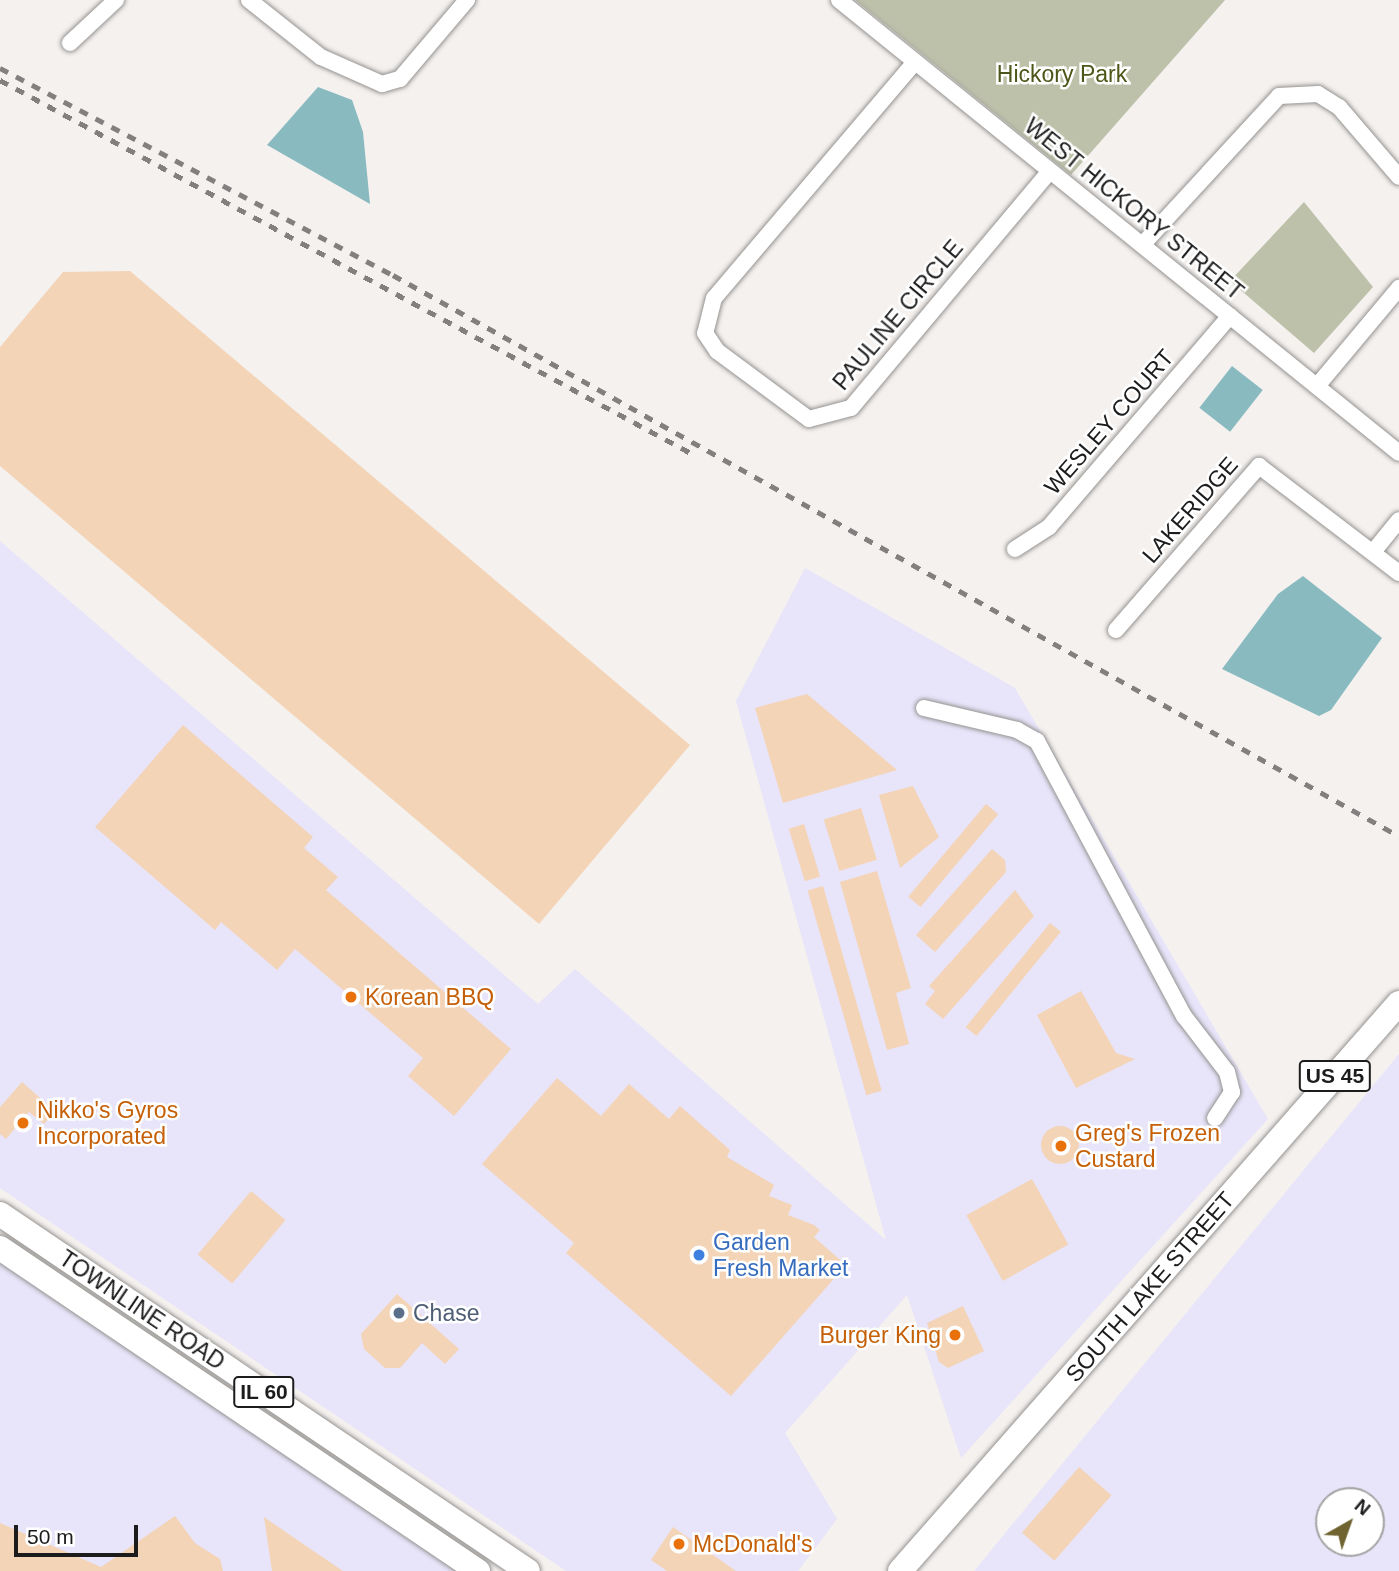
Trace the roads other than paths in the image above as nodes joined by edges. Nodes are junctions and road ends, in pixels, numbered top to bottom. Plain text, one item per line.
1 (116, 0) edge
2 (248, 0) edge
3 (467, 0) edge
4 (839, 0) edge
5 (71, 43) dead end
6 (915, 62) junction
7 (1050, 171) junction
8 (1399, 177) edge
9 (1143, 244) junction
10 (1399, 288) edge
11 (1230, 316) junction
12 (1317, 386) junction
13 (1399, 453) edge
14 (1399, 520) edge
15 (1015, 549) dead end
16 (1373, 552) junction
17 (1399, 573) edge
18 (1116, 629) dead end
19 (924, 708) dead end
20 (1399, 1003) edge
21 (1215, 1118) dead end
22 (0, 1214) edge
23 (0, 1248) edge
24 (478, 1571) edge
25 (528, 1571) edge
26 (900, 1571) edge

1 - 5 street
2 - 3 street
4 - 6 street, WEST HICKORY STREET
6 - 7 street, WEST HICKORY STREET
6 - 7 street, PAULINE CIRCLE
7 - 9 street, WEST HICKORY STREET
8 - 9 street
9 - 11 street, WEST HICKORY STREET
10 - 12 street
11 - 12 street, WEST HICKORY STREET
11 - 15 street, WESLEY COURT
12 - 13 street, WEST HICKORY STREET
14 - 16 street
16 - 17 street, LAKERIDGE
16 - 18 street, LAKERIDGE
19 - 21 street
20 - 26 main road, SOUTH LAKE STREET / US 45
22 - 25 main road, TOWNLINE ROAD / IL 60
23 - 24 main road, TOWNLINE ROAD / IL 60

